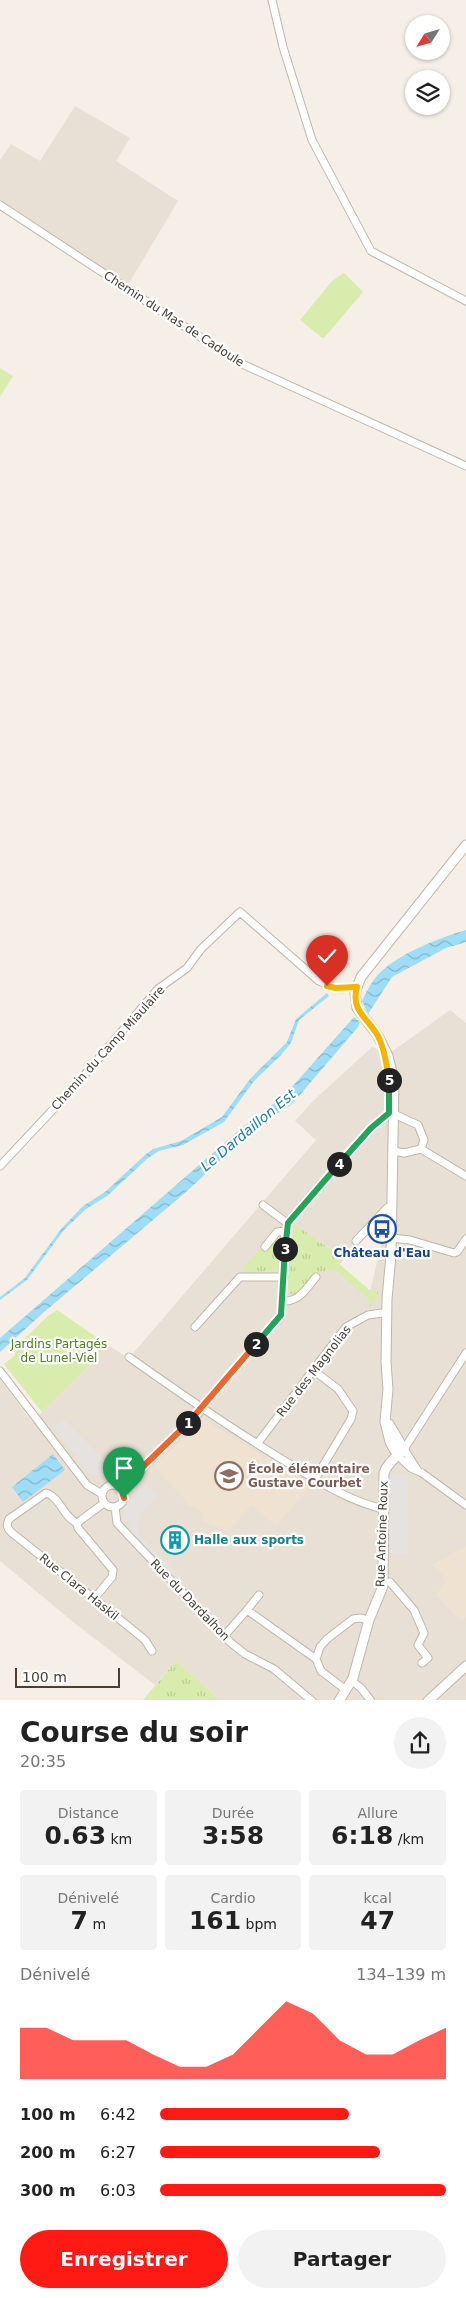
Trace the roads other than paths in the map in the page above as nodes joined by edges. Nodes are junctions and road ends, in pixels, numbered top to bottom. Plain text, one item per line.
1 (272, 0) edge
2 (0, 205) edge
3 (466, 301) edge
4 (466, 466) edge
5 (466, 845) edge
6 (357, 987) junction
7 (391, 1114) junction
8 (391, 1149) junction
9 (421, 1149) junction
10 (0, 1166) edge
11 (466, 1176) edge
12 (263, 1205) dead end
13 (389, 1208) junction
14 (288, 1223) junction
15 (285, 1231) junction
16 (391, 1238) junction
17 (466, 1239) edge
18 (356, 1241) dead end
19 (265, 1247) dead end
20 (284, 1277) junction
21 (316, 1277) dead end
22 (283, 1301) junction
23 (384, 1313) junction
24 (195, 1326) dead end
25 (466, 1353) edge
26 (129, 1357) dead end
27 (313, 1370) junction
28 (0, 1371) edge
29 (202, 1408) junction
30 (257, 1444) junction
31 (401, 1453) junction
32 (315, 1479) junction
33 (121, 1488) junction
34 (102, 1494) junction
35 (104, 1503) junction
36 (466, 1505) edge
37 (115, 1507) junction
38 (384, 1509) junction
39 (77, 1523) junction
40 (390, 1582) dead end
41 (90, 1595) junction
42 (259, 1595) dead end
43 (247, 1610) junction
44 (369, 1620) junction
45 (224, 1635) junction
46 (152, 1652) dead end
47 (316, 1659) junction
48 (422, 1663) dead end
49 (466, 1666) edge
50 (352, 1681) junction
51 (346, 1690) junction
52 (432, 1699) edge
53 (312, 1700) edge
54 (339, 1700) edge
55 (371, 1700) edge

1 - 3 street
2 - 4 street, Chemin du Mas de Cadoule
5 - 6 street
6 - 7 street
6 - 10 street, Chemin du Camp Miaulaire
7 - 8 street
7 - 9 street
7 - 14 street
8 - 9 street
8 - 13 street
9 - 11 street
12 - 14 street
13 - 16 street
13 - 18 street
13 - 23 street
14 - 15 street
15 - 19 street
15 - 20 street
16 - 17 street
16 - 23 street
20 - 22 street
20 - 24 street
21 - 22 street
22 - 29 street
23 - 27 street, Rue des Magnolias
23 - 31 street
25 - 31 street
26 - 29 street
27 - 30 street, Rue des Magnolias
27 - 32 street
28 - 34 street
29 - 30 street
29 - 33 street
30 - 32 street
31 - 36 street
31 - 38 street, Rue Antoine Roux
32 - 38 street
33 - 34 street
33 - 37 street
34 - 35 street
35 - 37 street
35 - 39 street
37 - 45 street, Rue du Dardalhon
38 - 44 street, Rue Antoine Roux
39 - 41 street
39 - 41 street, Rue Clara Haskil
40 - 48 street
41 - 46 street, Rue Clara Haskil
42 - 43 street
43 - 45 street
43 - 47 street
44 - 47 street
44 - 50 street, Rue Antoine Roux
45 - 53 street, Rue du Dardalhon
47 - 51 street
49 - 52 street
50 - 51 street, Rue Antoine Roux
50 - 55 street
51 - 54 street, Rue Antoine Roux

